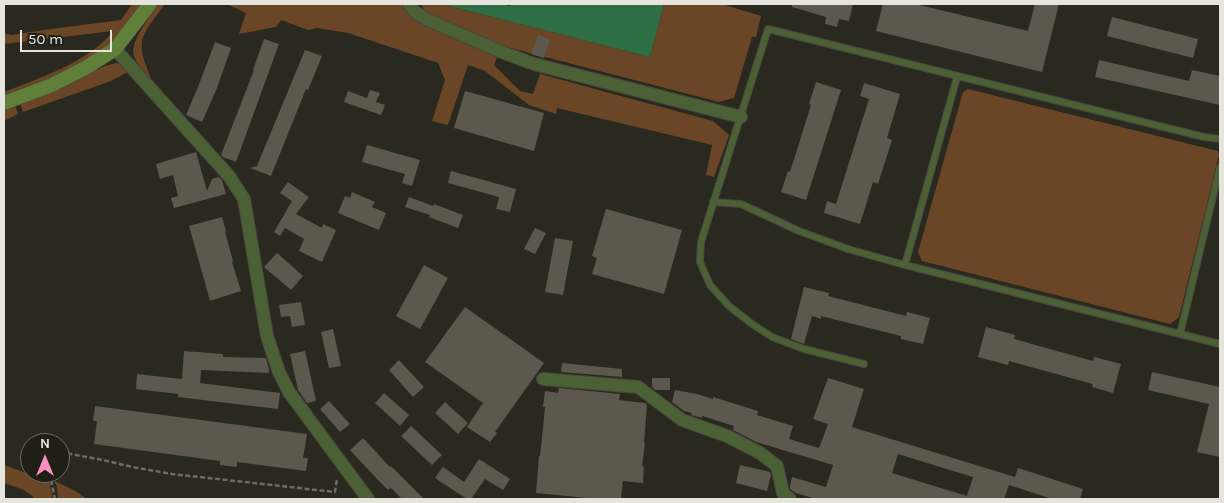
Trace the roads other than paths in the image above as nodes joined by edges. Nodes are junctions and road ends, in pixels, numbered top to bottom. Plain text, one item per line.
1 (150, 4) edge
2 (409, 4) edge
3 (115, 49) junction
4 (957, 76) junction
5 (4, 103) edge
6 (740, 117) junction
7 (1220, 139) edge
8 (1220, 167) edge
9 (713, 202) junction
10 (905, 265) junction
11 (1180, 334) junction
12 (1220, 344) edge
13 (864, 364) dead end
14 (543, 379) dead end
15 (368, 499) edge
16 (790, 499) edge

1 - 3 main road
2 - 6 street
3 - 5 main road
3 - 15 street
4 - 6 lane
4 - 7 lane
4 - 10 lane
6 - 9 lane
8 - 11 lane
9 - 10 lane
9 - 13 lane
10 - 11 lane
11 - 12 lane
14 - 16 street

